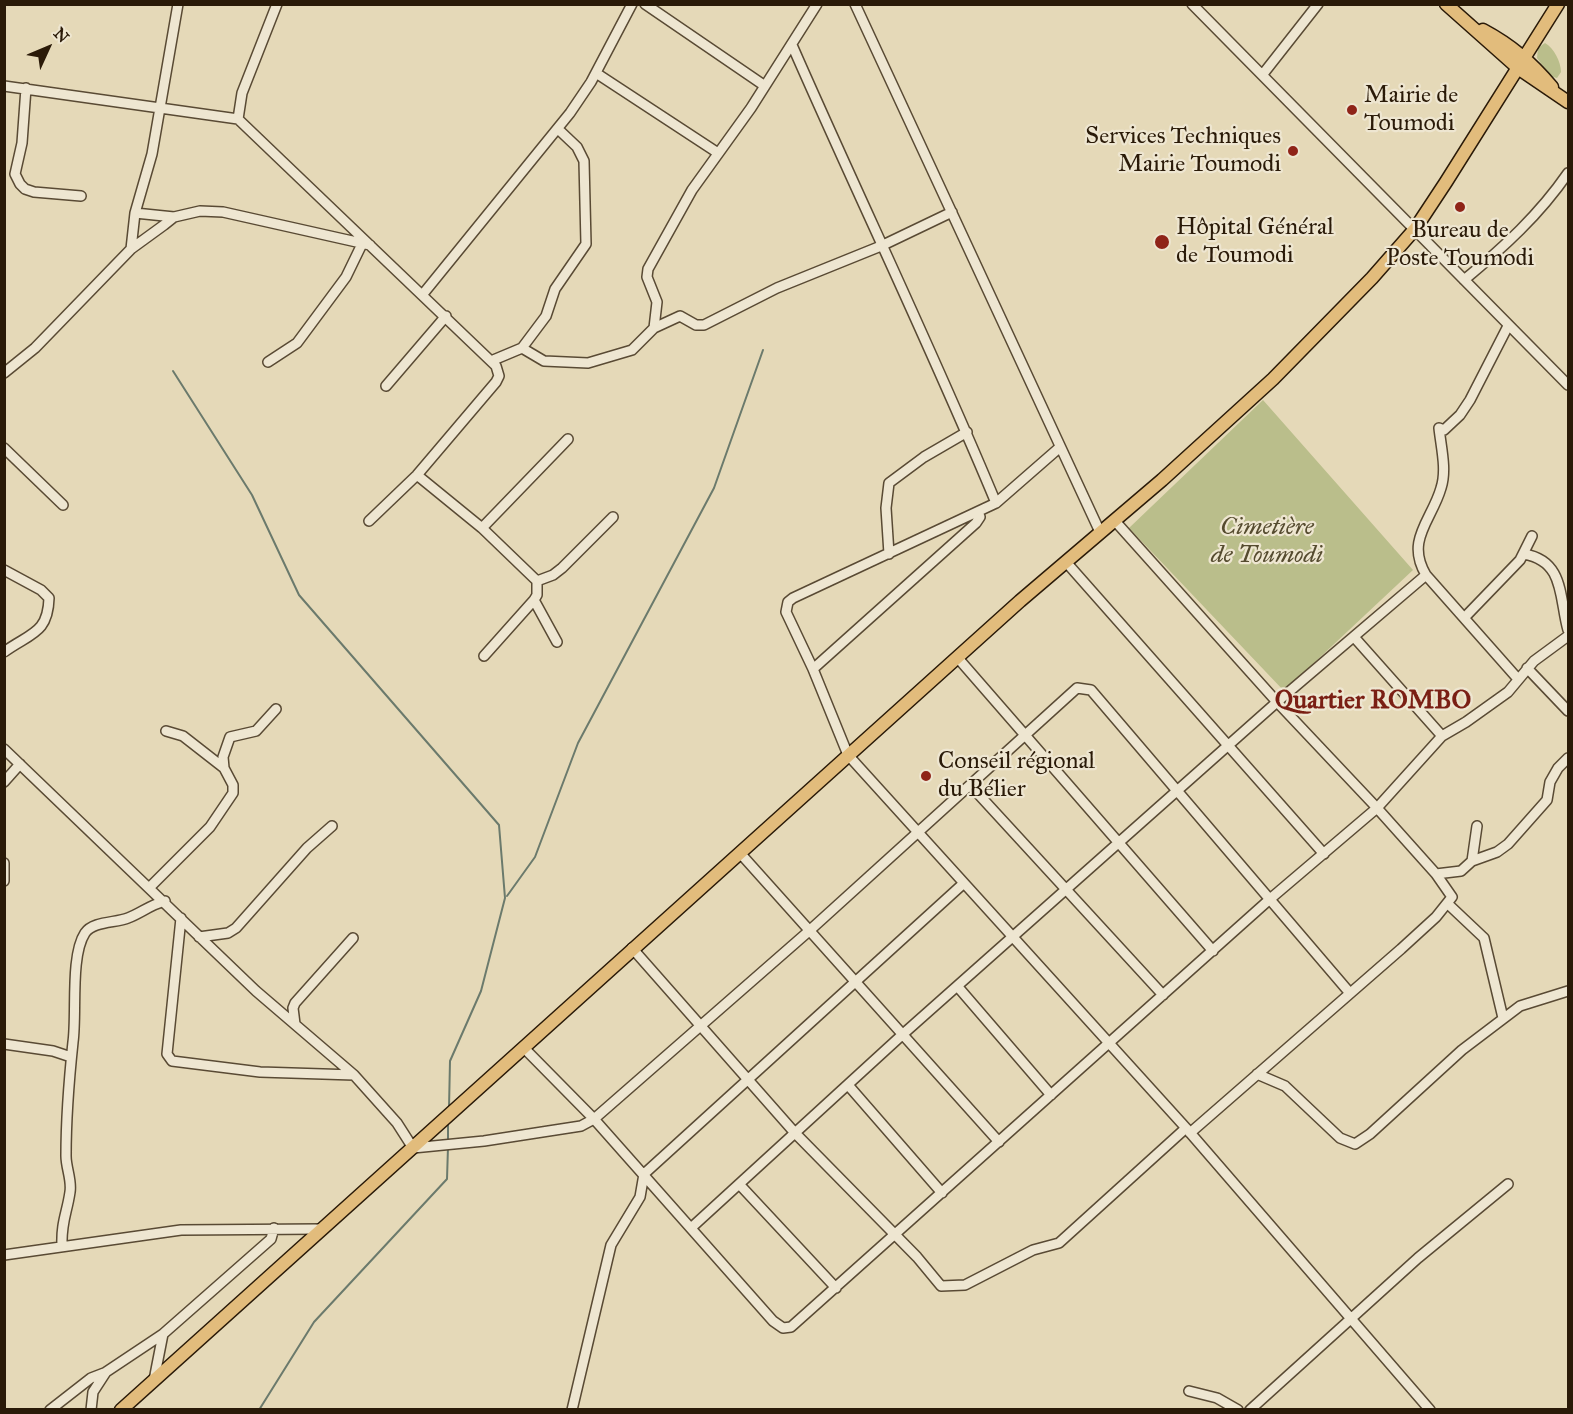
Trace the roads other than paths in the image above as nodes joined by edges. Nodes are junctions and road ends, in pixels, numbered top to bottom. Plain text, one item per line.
1 (178, 4) edge
2 (277, 4) edge
3 (632, 4) edge
4 (645, 4) edge
5 (855, 4) edge
6 (1192, 4) edge
7 (1318, 4) edge
8 (1446, 4) edge
9 (1558, 4) edge
10 (811, 6) edge
11 (1471, 24) junction
12 (792, 45) junction
13 (1526, 57) junction
14 (1518, 68) junction
15 (596, 73) junction
16 (1263, 74) junction
17 (4, 86) edge
18 (765, 86) junction
19 (26, 87) junction
20 (1565, 100) edge
21 (158, 108) junction
22 (238, 119) junction
23 (558, 129) junction
24 (718, 153) junction
25 (1569, 172) edge
26 (81, 196) dead end
27 (952, 212) junction
28 (135, 213) junction
29 (174, 218) junction
30 (1414, 229) junction
31 (367, 245) junction
32 (881, 246) junction
33 (131, 249) junction
34 (1464, 280) junction
35 (423, 294) junction
36 (446, 316) junction
37 (1508, 326) junction
38 (654, 328) junction
39 (522, 348) junction
40 (491, 361) junction
41 (268, 362) dead end
42 (4, 373) edge
43 (1569, 385) edge
44 (386, 386) dead end
45 (967, 432) junction
46 (568, 439) dead end
47 (4, 448) edge
48 (1059, 448) junction
49 (417, 475) junction
50 (996, 503) junction
51 (63, 505) dead end
52 (978, 512) junction
53 (613, 517) dead end
54 (369, 521) dead end
55 (1115, 521) junction
56 (482, 528) junction
57 (1100, 532) junction
58 (1532, 536) dead end
59 (889, 554) junction
60 (1524, 554) junction
61 (1066, 562) junction
62 (4, 570) edge
63 (1426, 575) junction
64 (537, 581) junction
65 (1564, 596) edge
66 (534, 600) junction
67 (1465, 617) junction
68 (1569, 630) edge
69 (1569, 636) edge
70 (1354, 638) junction
71 (557, 642) dead end
72 (4, 651) edge
73 (484, 656) dead end
74 (957, 657) junction
75 (1527, 668) junction
76 (813, 669) junction
77 (1518, 679) junction
78 (1277, 702) junction
79 (276, 709) dead end
80 (1569, 711) edge
81 (166, 731) dead end
82 (1026, 733) junction
83 (1442, 736) junction
84 (1228, 746) junction
85 (4, 749) edge
86 (848, 755) junction
87 (1569, 758) edge
88 (20, 764) junction
89 (224, 768) junction
90 (4, 782) edge
91 (970, 785) junction
92 (1176, 793) junction
93 (1377, 808) junction
94 (332, 826) dead end
95 (1477, 826) dead end
96 (918, 832) junction
97 (1121, 842) junction
98 (740, 853) junction
99 (1324, 854) junction
100 (1472, 861) junction
101 (4, 862) edge
102 (1436, 874) junction
103 (4, 881) edge
104 (964, 884) junction
105 (150, 886) junction
106 (1067, 891) junction
107 (1270, 899) junction
108 (165, 901) junction
109 (1448, 903) junction
110 (181, 918) junction
111 (809, 931) junction
112 (199, 937) junction
113 (353, 938) dead end
114 (1014, 938) junction
115 (632, 948) junction
116 (1214, 951) junction
117 (855, 982) junction
118 (958, 987) junction
119 (1349, 992) junction
120 (1569, 992) edge
121 (1163, 995) junction
122 (1503, 1018) junction
123 (295, 1024) junction
124 (700, 1025) junction
125 (902, 1035) junction
126 (4, 1044) edge
127 (1109, 1044) junction
128 (523, 1047) junction
129 (71, 1057) junction
130 (1257, 1074) junction
131 (354, 1075) junction
132 (748, 1079) junction
133 (849, 1085) junction
134 (1051, 1095) junction
135 (594, 1119) junction
136 (1188, 1131) junction
137 (795, 1133) junction
138 (999, 1142) junction
139 (413, 1148) junction
140 (644, 1174) junction
141 (739, 1184) junction
142 (1508, 1184) dead end
143 (942, 1193) junction
144 (274, 1228) junction
145 (691, 1228) junction
146 (320, 1229) junction
147 (894, 1236) junction
148 (62, 1246) junction
149 (4, 1256) edge
150 (836, 1288) junction
151 (1352, 1317) junction
152 (163, 1334) junction
153 (106, 1372) junction
154 (154, 1380) junction
155 (1189, 1391) dead end
156 (50, 1410) edge
157 (91, 1410) edge
158 (121, 1410) edge
159 (572, 1410) edge
160 (1238, 1410) edge
161 (1250, 1410) edge
162 (1430, 1410) edge

1 - 21 street
2 - 22 street
3 - 15 street
4 - 18 street
5 - 27 street
6 - 16 street
7 - 16 street
8 - 11 main road
9 - 13 main road
10 - 12 street
11 - 13 main road
11 - 14 main road
12 - 18 street
12 - 32 street
13 - 14 main road
13 - 20 main road
14 - 20 main road
14 - 30 main road
15 - 23 street
15 - 24 street
16 - 30 street
17 - 19 street
18 - 24 street
19 - 21 street
19 - 26 street
21 - 22 street
21 - 28 street
22 - 31 street
23 - 35 street
23 - 39 street
24 - 38 street
25 - 34 street
27 - 32 street
27 - 48 street
28 - 29 street
28 - 33 street
29 - 31 street
29 - 33 street
30 - 34 street
30 - 55 main road
31 - 35 street
31 - 41 street
32 - 38 street
32 - 45 street
33 - 42 street
34 - 37 street
35 - 36 street
36 - 40 street
36 - 44 street
37 - 43 street
37 - 63 street
38 - 39 street
39 - 40 street
40 - 49 street
45 - 50 street
45 - 59 street
46 - 56 street
47 - 51 street
48 - 50 street
48 - 57 street
49 - 54 street
49 - 56 street
50 - 52 street
52 - 59 street
52 - 76 street
53 - 64 street
55 - 57 main road
55 - 78 street
56 - 64 street
57 - 61 main road
58 - 60 street
59 - 76 street
60 - 65 street
60 - 67 street
61 - 74 main road
61 - 84 street
62 - 72 street
63 - 67 street
63 - 70 street
64 - 66 street
65 - 68 street
66 - 71 street
66 - 73 street
67 - 77 street
69 - 75 street
70 - 78 street
70 - 83 street
74 - 82 street
74 - 86 main road
75 - 77 street
75 - 80 street
76 - 86 street
77 - 83 street
78 - 84 street
78 - 93 street
79 - 89 street
81 - 89 street
82 - 91 street
82 - 92 street
82 - 97 street
83 - 93 street
84 - 92 street
84 - 99 street
85 - 88 street
86 - 96 street
86 - 98 main road
87 - 100 street
88 - 90 street
88 - 105 street
89 - 105 street
91 - 96 street
91 - 106 street
92 - 97 street
92 - 107 street
93 - 99 street
93 - 102 street
94 - 112 street
95 - 100 street
96 - 104 street
96 - 111 street
97 - 106 street
97 - 116 street
98 - 111 street
98 - 115 main road
99 - 107 street
100 - 102 street
101 - 103 street
102 - 109 street
104 - 114 street
104 - 117 street
105 - 108 street
106 - 114 street
106 - 121 street
107 - 116 street
107 - 119 street
108 - 110 street
108 - 129 street
109 - 119 street
109 - 122 street
110 - 112 street
110 - 131 street
111 - 117 street
111 - 124 street
112 - 123 street
113 - 123 street
114 - 118 street
114 - 127 street
115 - 124 street
115 - 128 main road
116 - 121 street
117 - 125 street
117 - 132 street
118 - 125 street
118 - 134 street
119 - 130 street
120 - 122 street
121 - 127 street
122 - 130 street
123 - 131 street
124 - 132 street
124 - 135 street
125 - 133 street
125 - 138 street
126 - 129 street
127 - 134 street
127 - 136 street
128 - 135 street
128 - 139 main road
129 - 148 street
130 - 136 street
131 - 139 street
132 - 137 street
132 - 140 street
133 - 137 street
133 - 143 street
134 - 138 street
135 - 139 street
135 - 140 street
136 - 147 street
136 - 151 street
137 - 141 street
137 - 147 street
138 - 143 street
139 - 146 main road
140 - 145 street
140 - 159 street
141 - 145 street
141 - 150 street
142 - 151 street
143 - 147 street
144 - 146 street
144 - 148 street
144 - 152 street
145 - 150 street
146 - 154 main road
147 - 150 street
148 - 149 street
151 - 161 street
151 - 162 street
152 - 153 street
152 - 154 street
153 - 156 street
153 - 157 street
154 - 158 main road
155 - 160 street

